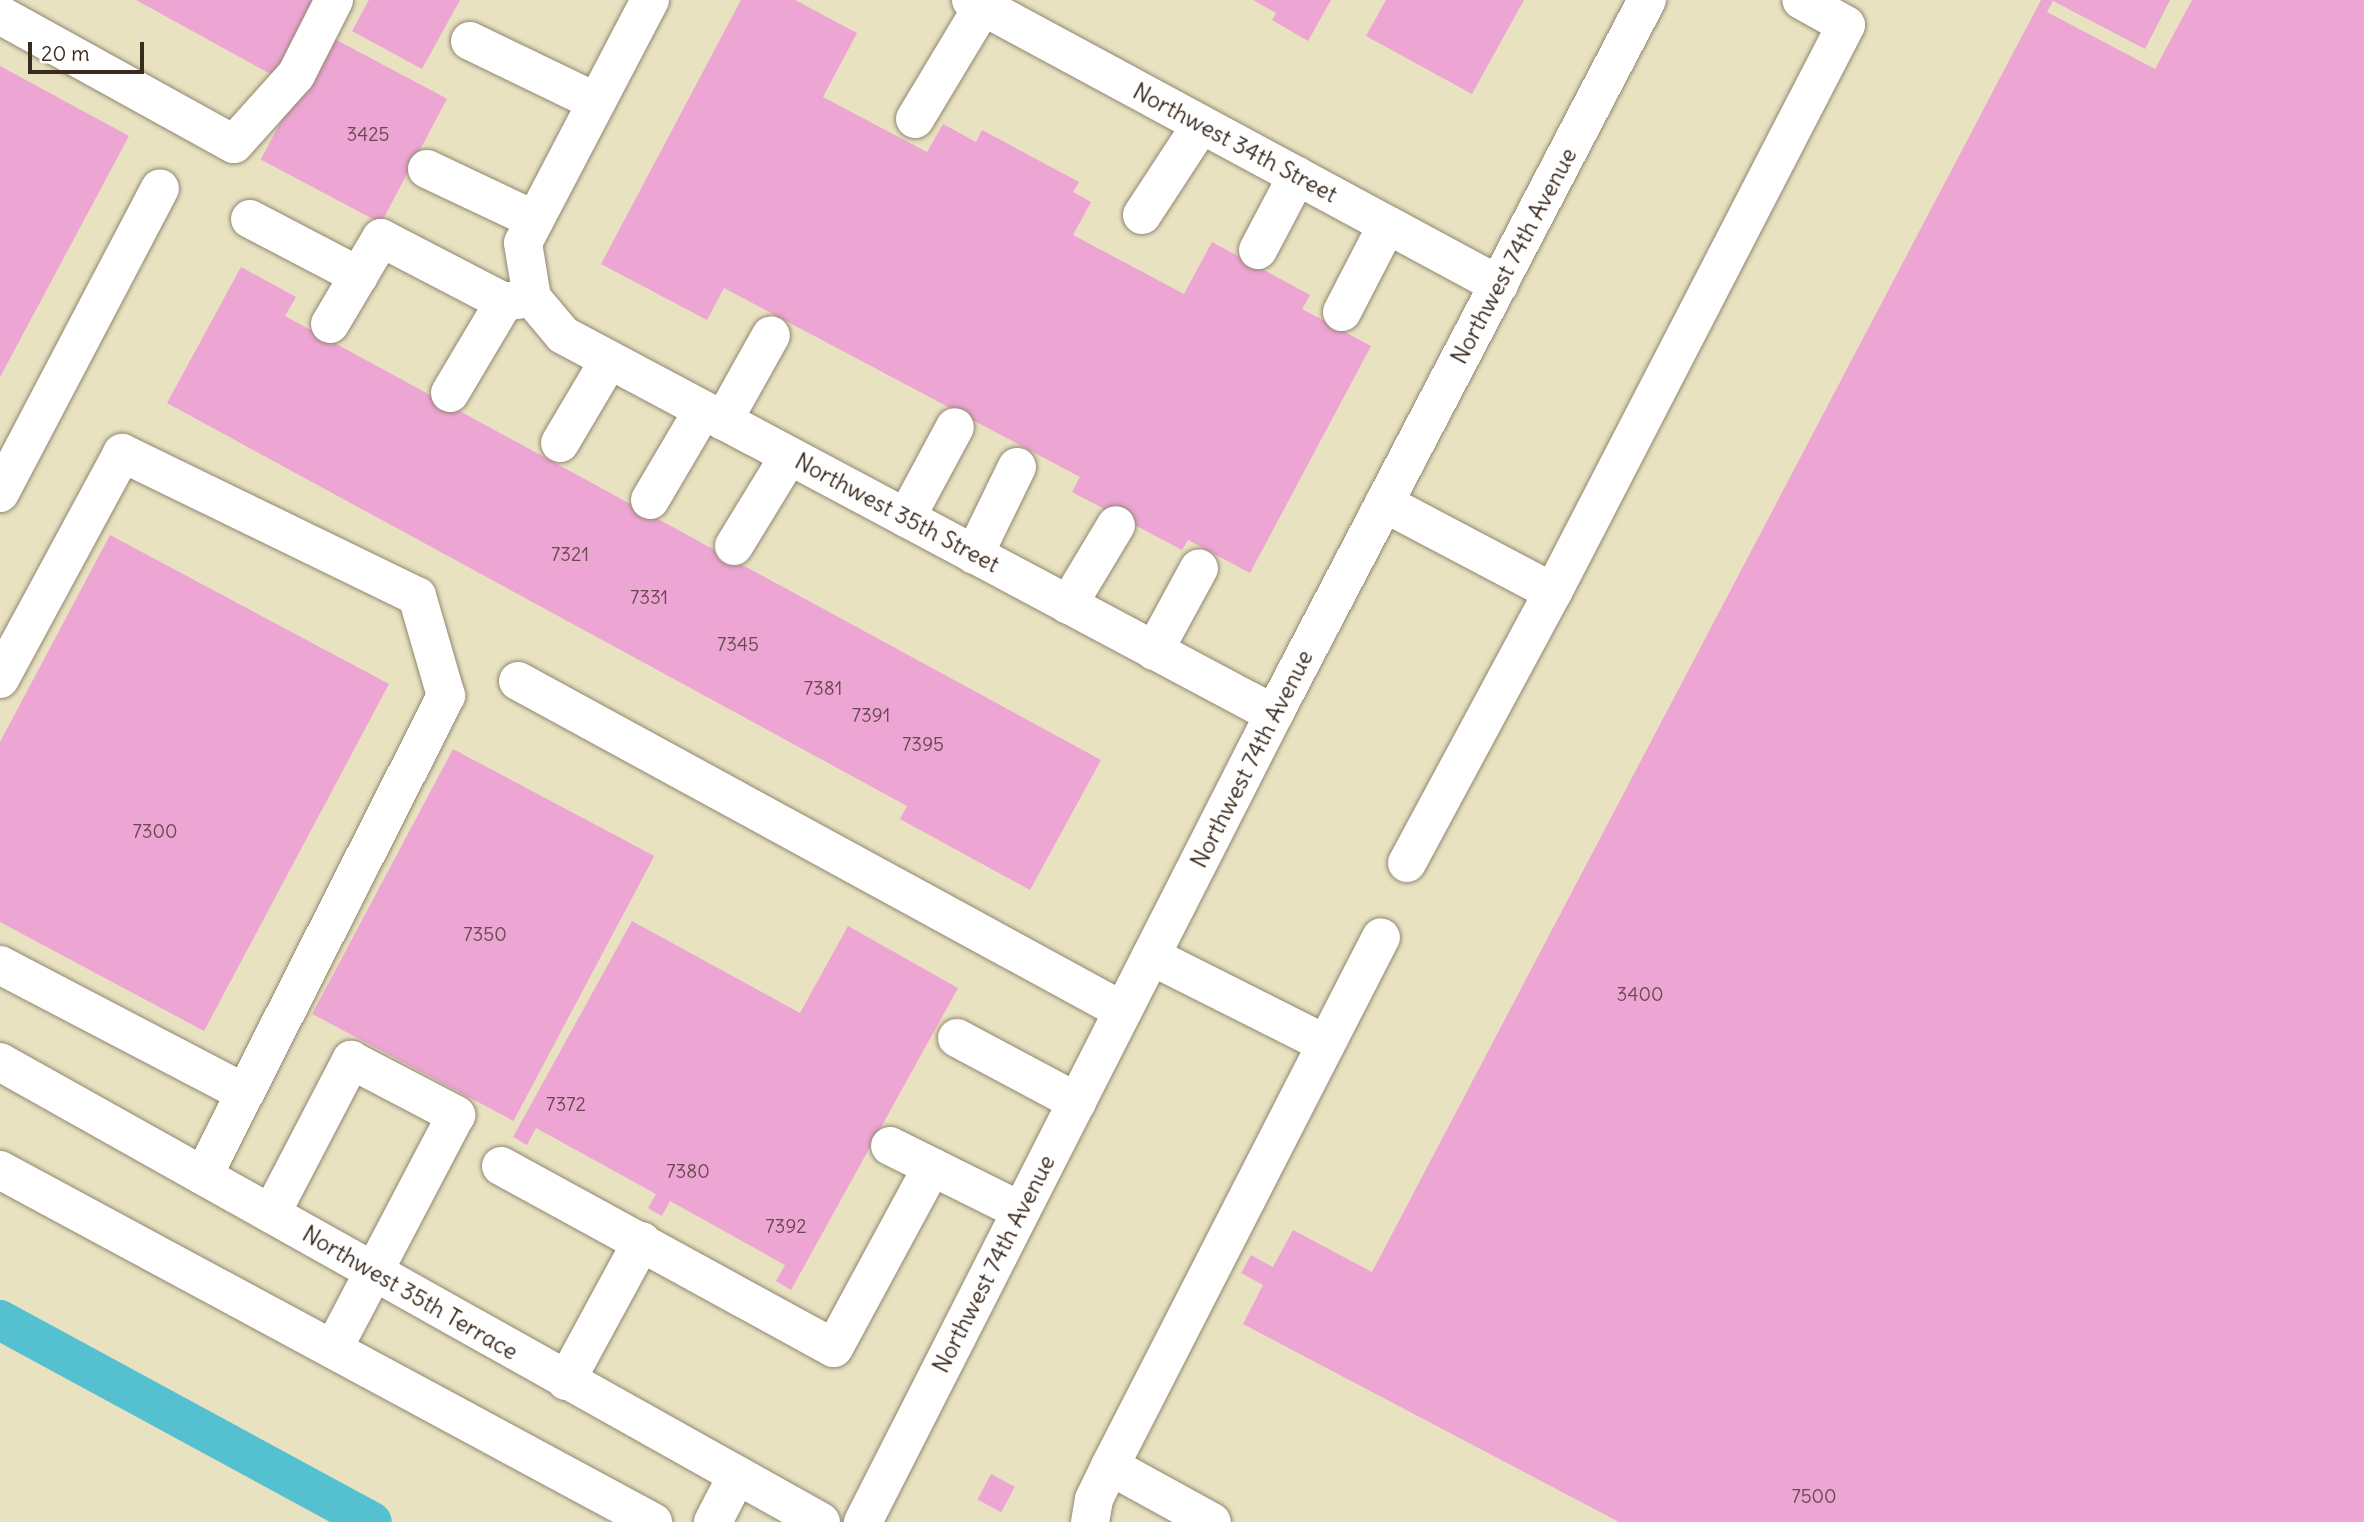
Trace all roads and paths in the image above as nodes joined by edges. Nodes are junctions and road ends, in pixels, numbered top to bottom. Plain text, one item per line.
1 (334, 0) edge
2 (650, 0) edge
3 (1647, 0) edge
4 (1801, 0) edge
5 (977, 3) edge
6 (0, 15) edge
7 (470, 41) dead end
8 (596, 102) junction
9 (915, 119) dead end
10 (1201, 125) junction
11 (427, 169) dead end
12 (1297, 176) junction
13 (160, 188) dead end
14 (1142, 215) dead end
15 (250, 219) dead end
16 (534, 220) junction
17 (1387, 225) junction
18 (1258, 250) dead end
19 (359, 276) junction
20 (1499, 285) junction
21 (518, 300) junction
22 (1342, 312) dead end
23 (330, 324) dead end
24 (771, 335) dead end
25 (609, 360) junction
26 (450, 393) dead end
27 (713, 415) junction
28 (955, 427) dead end
29 (560, 443) dead end
30 (789, 456) junction
31 (1017, 467) dead end
32 (0, 493) edge
33 (650, 500) dead end
34 (1384, 503) junction
35 (906, 518) junction
36 (1116, 525) dead end
37 (734, 546) dead end
38 (974, 555) junction
39 (1199, 568) dead end
40 (1553, 592) junction
41 (1068, 605) junction
42 (1154, 651) junction
43 (0, 679) edge
44 (518, 681) dead end
45 (1274, 714) junction
46 (1407, 863) dead end
47 (1381, 937) dead end
48 (1151, 956) junction
49 (0, 965) edge
50 (1123, 1012) junction
51 (957, 1038) dead end
52 (1326, 1044) junction
53 (0, 1062) edge
54 (245, 1093) junction
55 (1077, 1102) junction
56 (890, 1146) dead end
57 (501, 1166) dead end
58 (932, 1167) junction
59 (0, 1170) edge
60 (203, 1176) junction
61 (1021, 1211) junction
62 (271, 1214) junction
63 (642, 1241) junction
64 (374, 1271) junction
65 (333, 1349) junction
66 (566, 1381) junction
67 (1110, 1466) junction
68 (737, 1475) junction
69 (653, 1522) edge
70 (713, 1522) edge
71 (821, 1522) edge
72 (863, 1522) edge
73 (1090, 1522) edge
74 (1212, 1522) edge

1 - 6 street
2 - 8 street
3 - 20 street, Northwest 74th Avenue
4 - 40 street
5 - 9 street
5 - 10 street, Northwest 34th Street
7 - 8 street
8 - 16 street
10 - 12 street, Northwest 34th Street
10 - 14 street
11 - 16 street
12 - 17 street, Northwest 34th Street
12 - 18 street
13 - 32 street
15 - 19 street
16 - 21 street
17 - 20 street, Northwest 34th Street
17 - 22 street
19 - 21 street
19 - 23 street
20 - 34 street, Northwest 74th Avenue
21 - 25 street, Northwest 35th Street
21 - 26 street
24 - 27 street
25 - 27 street, Northwest 35th Street
25 - 29 street
27 - 30 street, Northwest 35th Street
27 - 33 street
28 - 35 street
30 - 35 street, Northwest 35th Street
30 - 37 street
31 - 38 street
34 - 40 street
34 - 45 street, Northwest 74th Avenue
35 - 38 street, Northwest 35th Street
36 - 41 street
38 - 41 street, Northwest 35th Street
39 - 42 street
40 - 46 street
41 - 42 street, Northwest 35th Street
42 - 45 street, Northwest 35th Street
43 - 54 street
44 - 50 street
45 - 48 street, Northwest 74th Avenue
47 - 52 street
48 - 50 street, Northwest 74th Avenue
48 - 52 street
49 - 54 street
50 - 55 street, Northwest 74th Avenue
51 - 55 street
52 - 67 street
53 - 60 street, Northwest 35th Terrace
54 - 60 street
55 - 61 street, Northwest 74th Avenue
56 - 58 street
57 - 63 street
58 - 61 street
58 - 63 street
59 - 65 street
60 - 62 street, Northwest 35th Terrace
61 - 72 street, Northwest 74th Avenue
62 - 64 street, Northwest 35th Terrace
62 - 64 street
63 - 66 street
64 - 65 street
64 - 66 street, Northwest 35th Terrace
65 - 69 street
66 - 68 street, Northwest 35th Terrace
67 - 73 street
67 - 74 street
68 - 70 street
68 - 71 street, Northwest 35th Terrace

